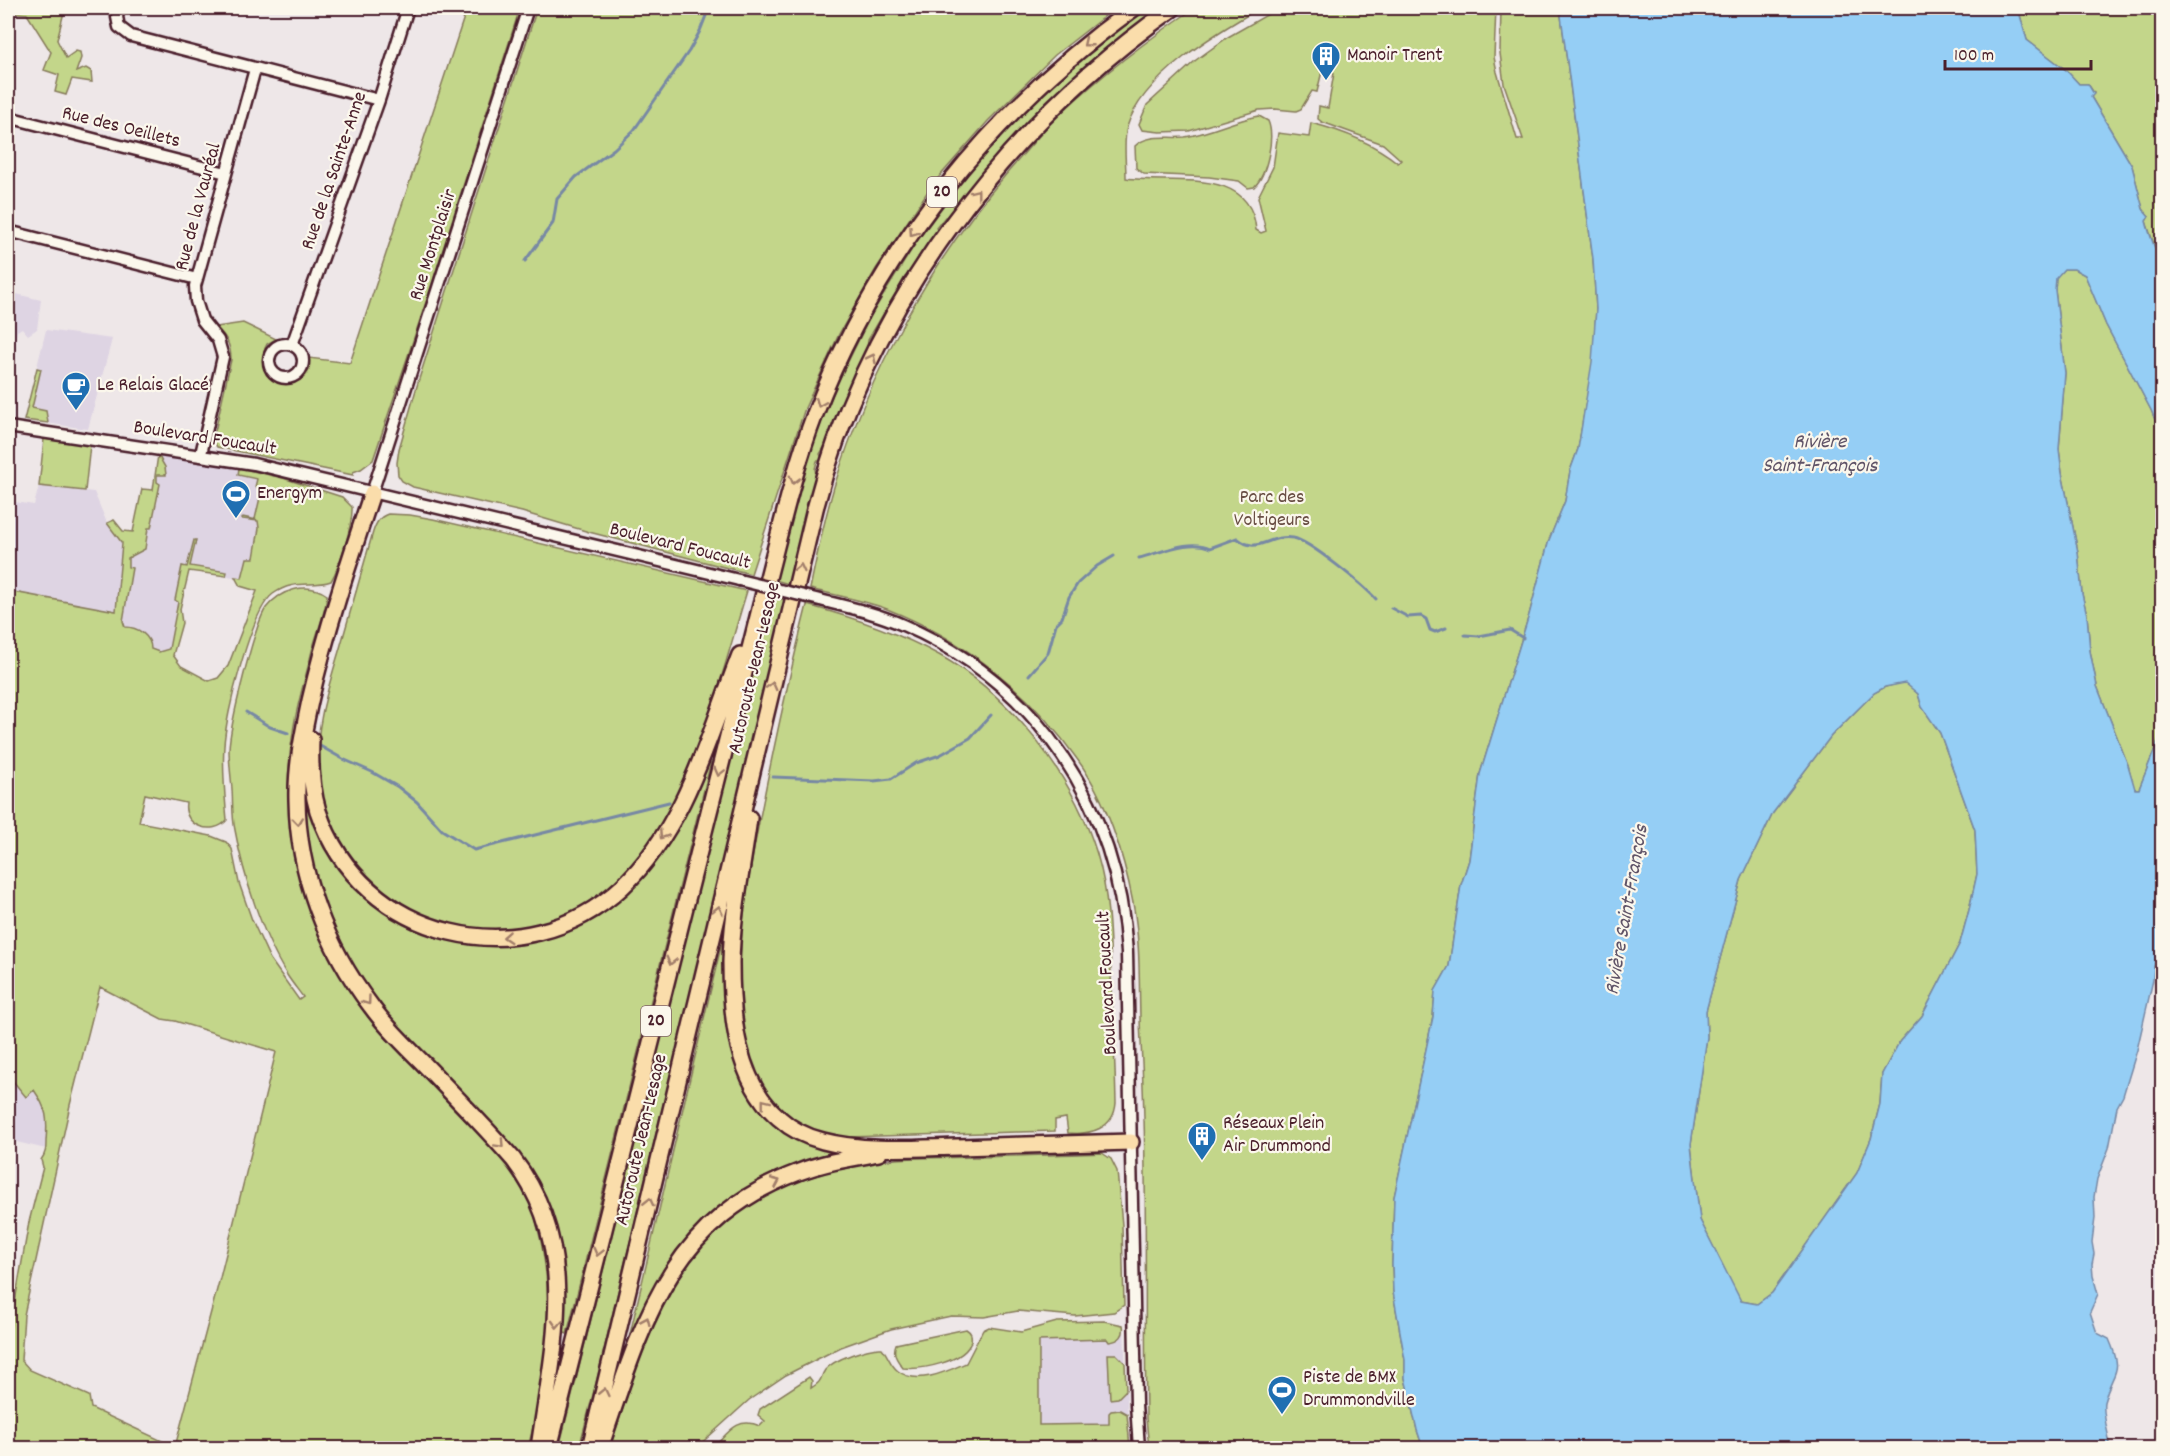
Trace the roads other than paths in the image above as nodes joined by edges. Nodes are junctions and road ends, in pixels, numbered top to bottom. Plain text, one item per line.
1 (119, 8) edge
2 (408, 8) edge
3 (528, 8) edge
4 (1134, 8) edge
5 (1173, 8) edge
6 (255, 69) junction
7 (379, 100) junction
8 (8, 117) edge
9 (226, 173) junction
10 (8, 231) edge
11 (197, 279) junction
12 (292, 345) dead end
13 (8, 426) edge
14 (201, 454) junction
15 (372, 493) junction
16 (764, 593) junction
17 (313, 690) junction
18 (762, 726) junction
19 (1131, 1143) junction
20 (902, 1148) junction
21 (539, 1449) edge
22 (549, 1449) edge
23 (590, 1449) edge
24 (600, 1449) edge
25 (1139, 1449) edge

1 - 6 street
2 - 7 street, Rue de la Sainte-Anne
3 - 15 street, Rue Montplaisir
4 -> 16 highway, Autoroute Jean-Lesage / 20
18 -> 5 highway, Autoroute Jean-Lesage / 20
6 - 7 street
6 - 9 street, Rue de la Vauréal
7 - 12 street, Rue de la Sainte-Anne
8 - 9 street, Rue des Oeillets
9 - 11 street, Rue de la Vauréal
10 - 11 street
11 - 14 street, Rue de la Vauréal
13 - 14 street, Boulevard Foucault
14 - 15 street, Boulevard Foucault
15 - 17 highway
15 - 19 street, Boulevard Foucault, bridge
16 -> 17 highway
16 -> 22 highway, Autoroute Jean-Lesage / 20
17 -> 21 highway
20 -> 18 highway
23 -> 18 highway, Autoroute Jean-Lesage / 20
19 - 20 highway
19 - 25 street, Boulevard Foucault
24 -> 20 highway

